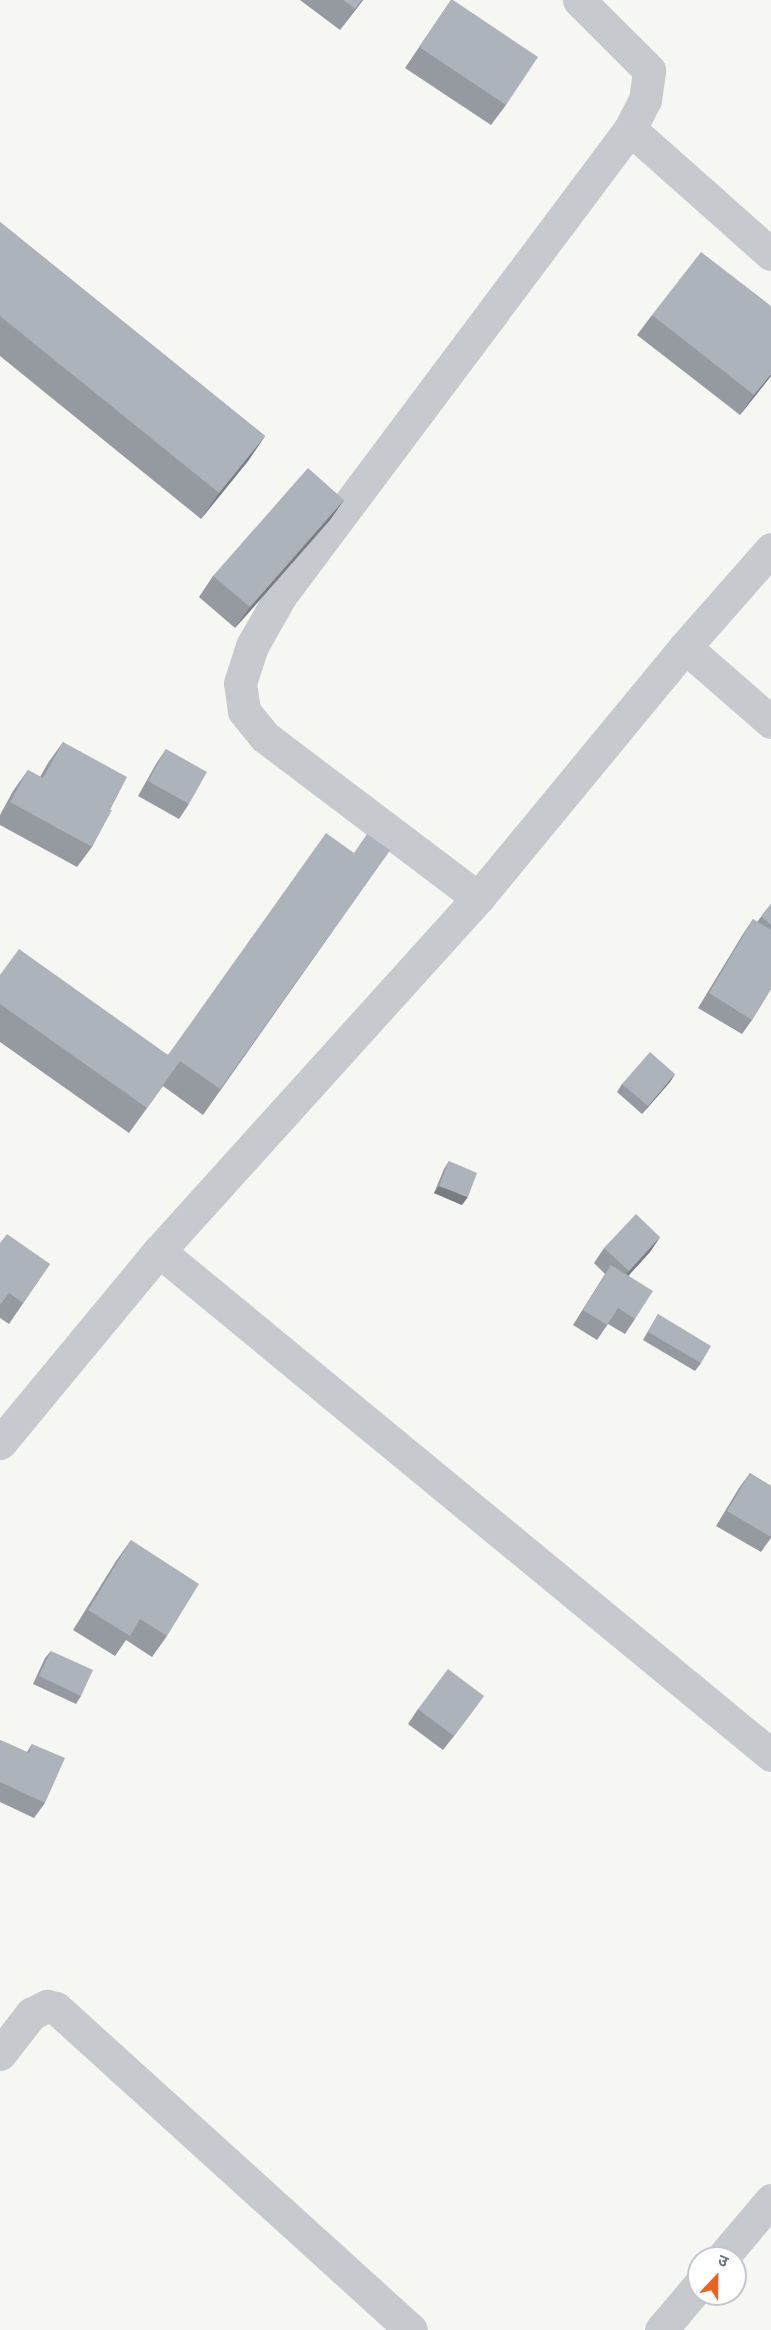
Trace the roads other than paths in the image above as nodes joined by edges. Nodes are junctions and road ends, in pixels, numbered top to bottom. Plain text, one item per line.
1 (579, 0) edge
2 (630, 129) junction
3 (771, 254) edge
4 (771, 549) edge
5 (685, 647) junction
6 (771, 722) edge
7 (478, 898) junction
8 (159, 1251) junction
9 (0, 1443) edge
10 (771, 1755) edge
11 (0, 2054) edge
12 (771, 2200) edge
13 (732, 2246) edge
14 (687, 2299) edge
15 (411, 2330) edge
16 (661, 2330) edge

1 - 2 street
2 - 3 street
2 - 7 street
4 - 5 street
5 - 6 street
5 - 7 street
7 - 8 street
8 - 9 street
8 - 10 street
11 - 15 street
12 - 13 street
14 - 16 street

